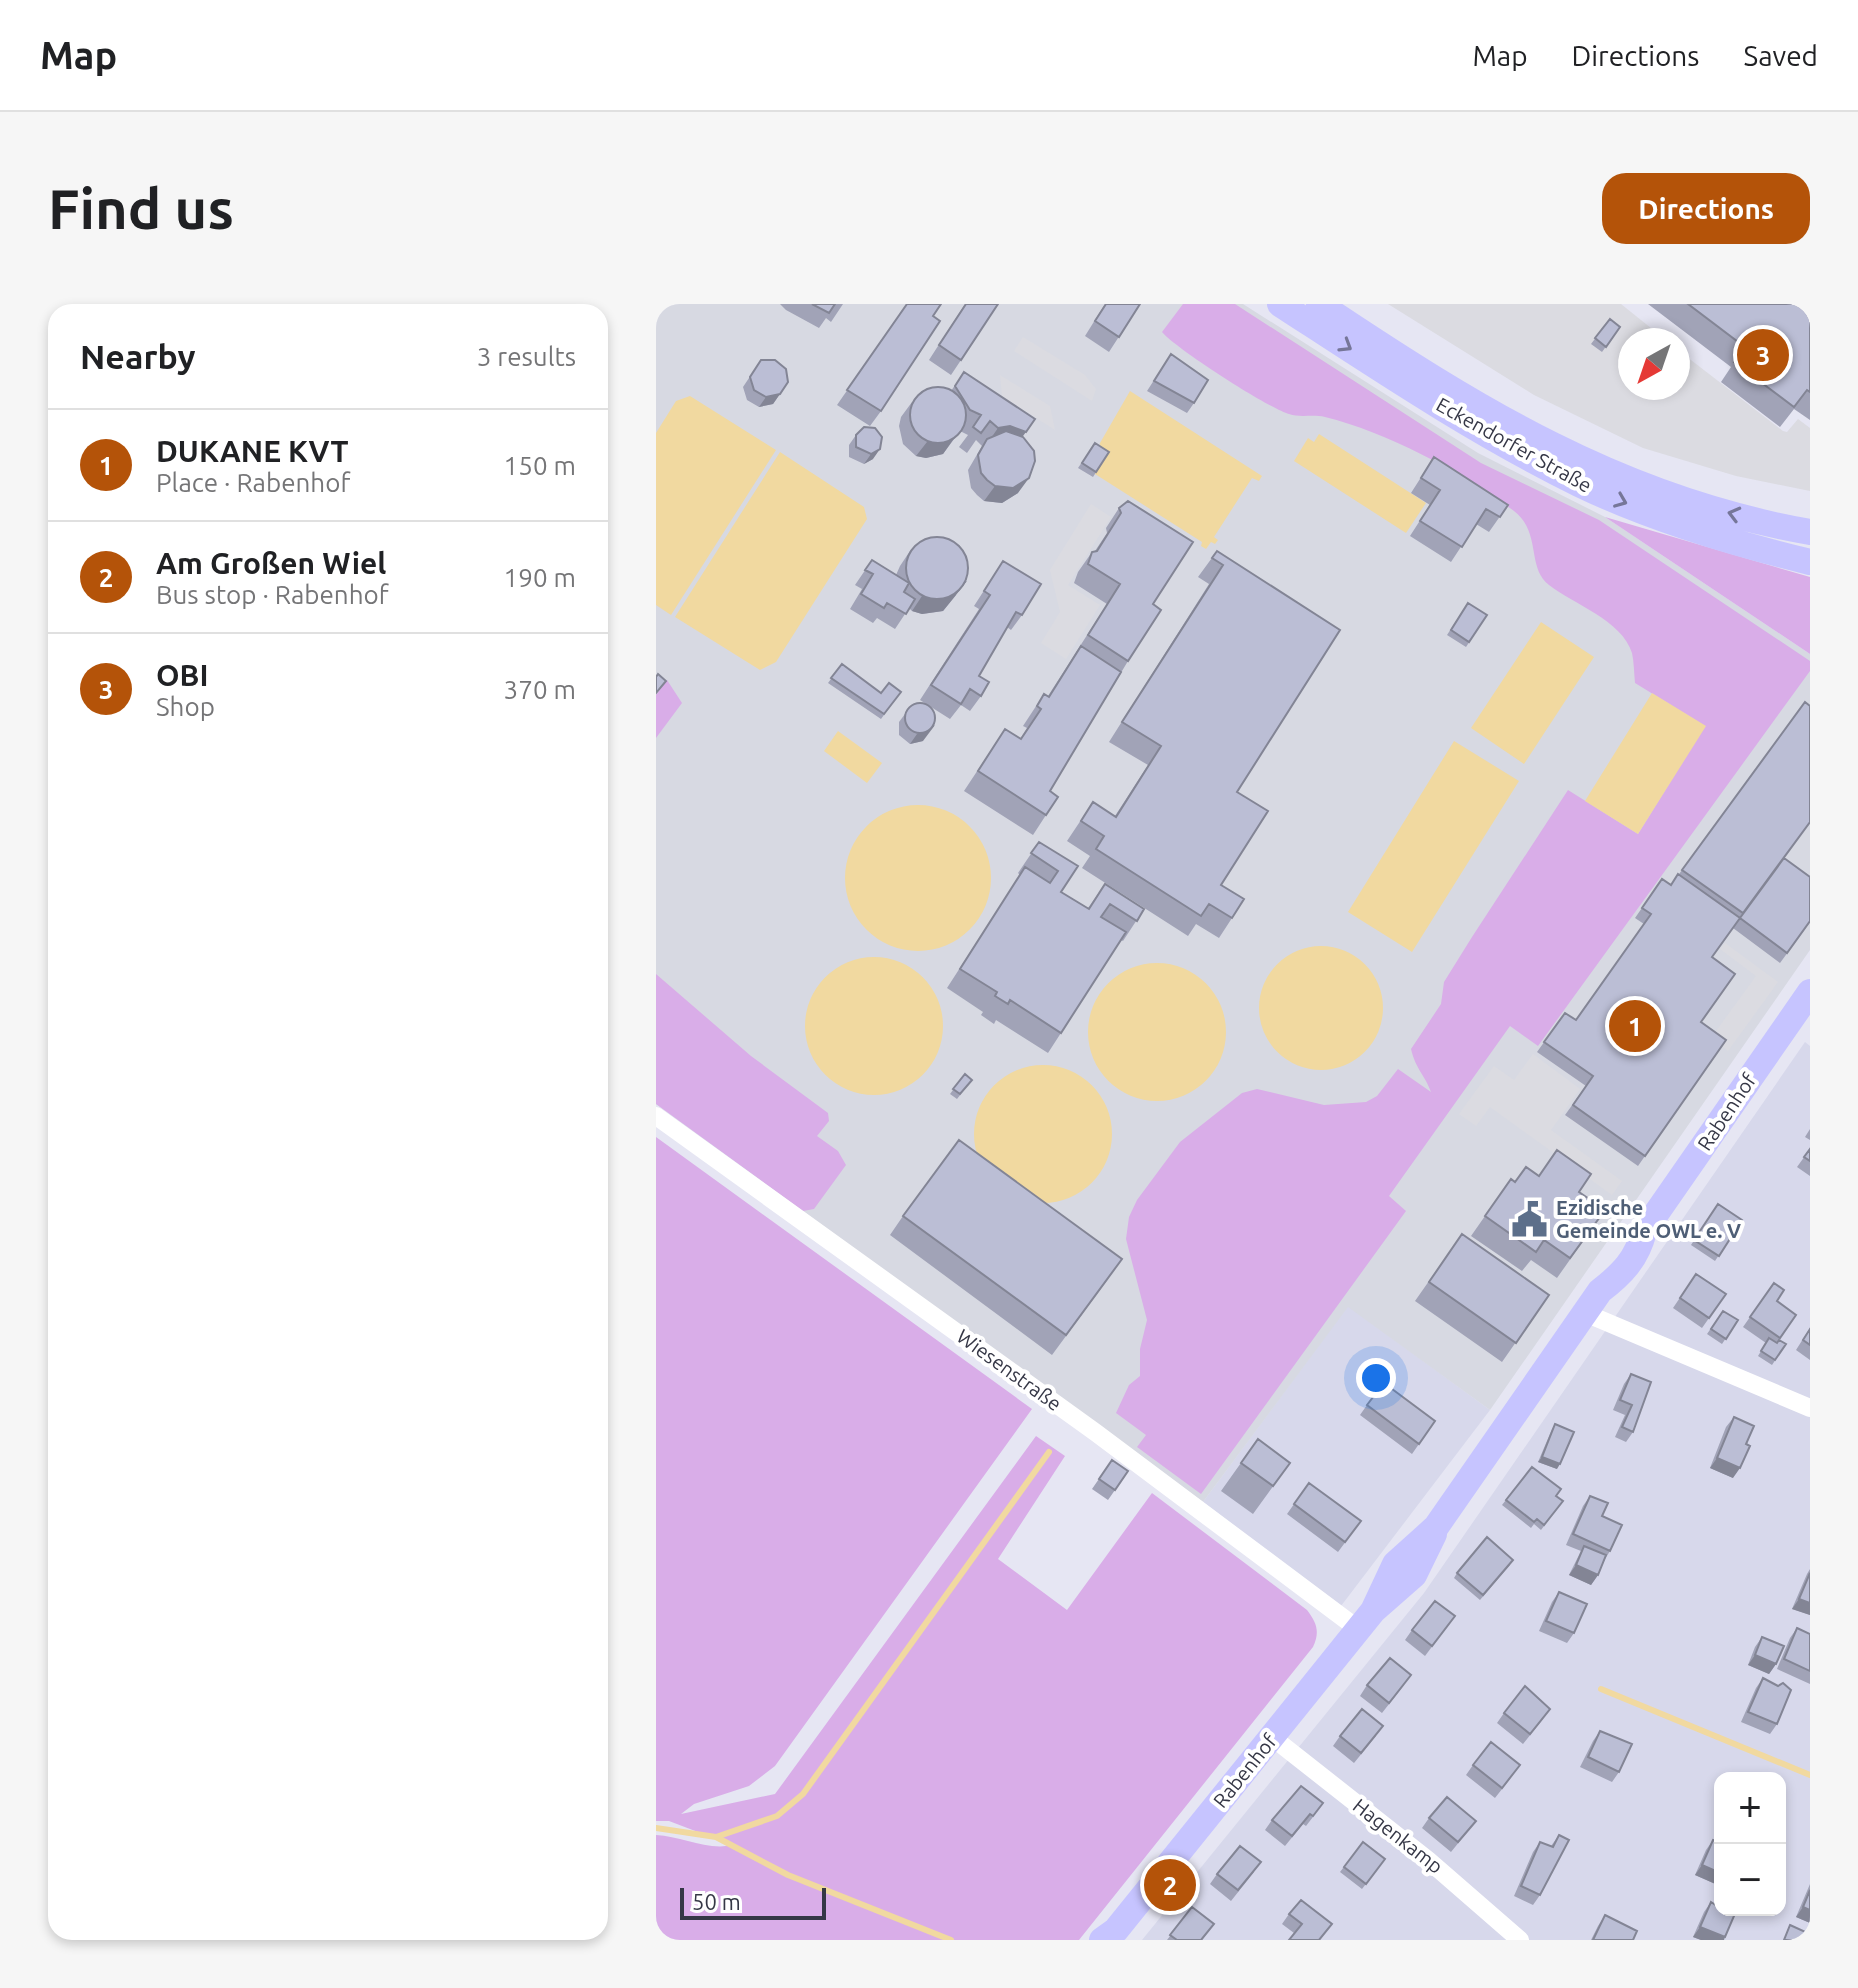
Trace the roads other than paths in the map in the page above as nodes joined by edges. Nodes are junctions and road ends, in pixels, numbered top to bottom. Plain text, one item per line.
1 (1280, 304) edge
2 (1319, 304) edge
3 (1810, 532) edge
4 (1810, 562) edge
5 (1810, 992) edge
6 (656, 1116) edge
7 (1593, 1302) junction
8 (1810, 1408) edge
9 (1366, 1620) junction
10 (1272, 1737) junction
11 (1110, 1937) edge
12 (1520, 1940) edge

1 -> 4 main road, Eckendorfer Straße
3 -> 2 main road, Eckendorfer Straße
5 - 7 main road, Rabenhof
6 - 9 street, Wiesenstraße
7 - 8 street
7 - 9 main road, Rabenhof
9 - 10 main road, Rabenhof
10 - 11 main road, Rabenhof
10 - 12 street, Hagenkamp

